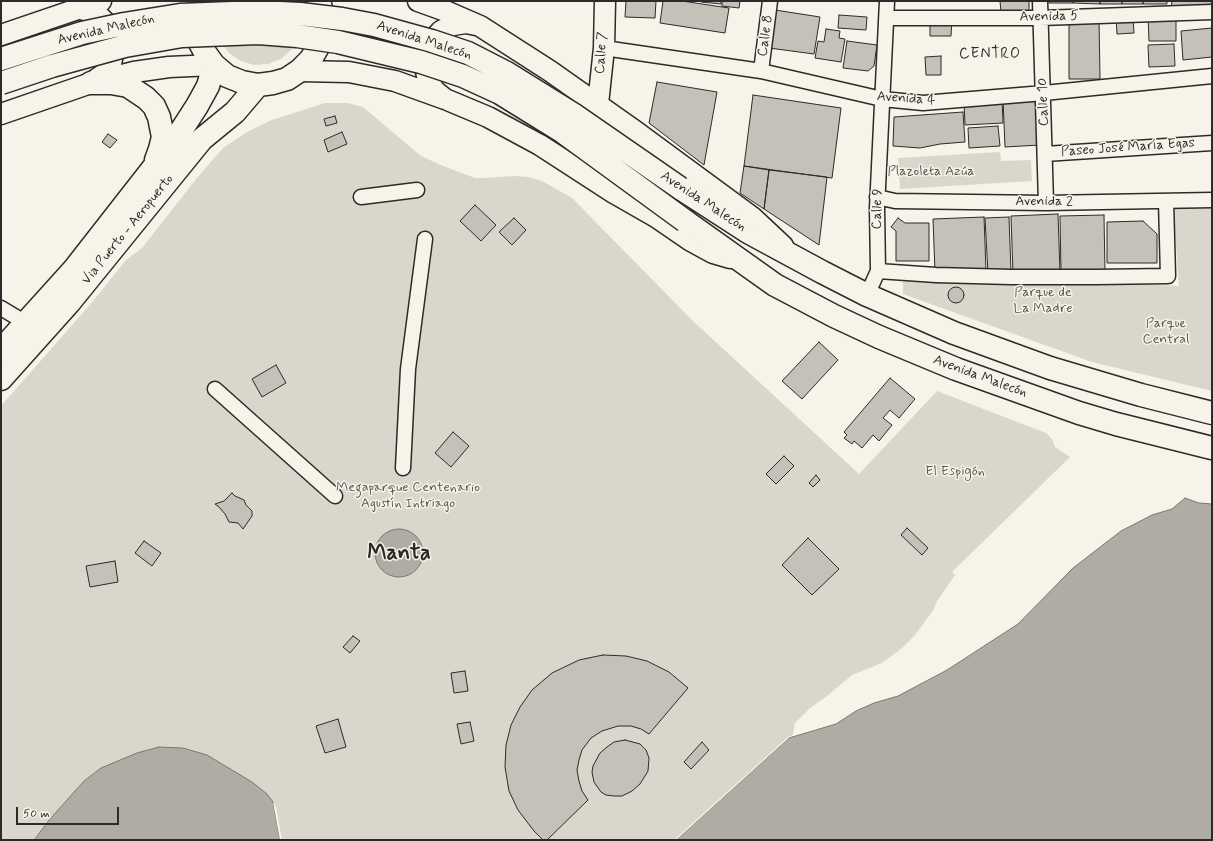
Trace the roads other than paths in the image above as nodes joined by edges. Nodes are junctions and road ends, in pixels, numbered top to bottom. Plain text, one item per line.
1 (101, 1) edge
2 (201, 1) edge
3 (319, 1) edge
4 (418, 1) edge
5 (605, 1) edge
6 (770, 1) edge
7 (887, 1) edge
8 (1040, 1) edge
9 (77, 8) junction
10 (1212, 12) edge
11 (887, 18) junction
12 (1041, 18) junction
13 (480, 26) junction
14 (1, 35) edge
15 (604, 48) junction
16 (1, 59) edge
17 (214, 65) junction
18 (299, 71) junction
19 (761, 71) junction
20 (1212, 76) edge
21 (91, 82) junction
22 (1, 83) edge
23 (258, 85) junction
24 (1044, 93) junction
25 (446, 99) junction
26 (882, 99) junction
27 (598, 104) junction
28 (21, 107) junction
29 (1, 114) edge
30 (1, 117) edge
31 (1212, 143) edge
32 (1045, 154) junction
33 (152, 168) junction
34 (417, 190) dead end
35 (361, 197) dead end
36 (877, 197) junction
37 (1212, 200) edge
38 (1166, 201) junction
39 (1046, 203) junction
40 (425, 239) dead end
41 (797, 258) junction
42 (740, 261) junction
43 (878, 271) junction
44 (867, 295) junction
45 (1, 308) edge
46 (26, 323) junction
47 (1, 350) edge
48 (1, 379) edge
49 (215, 390) dead end
50 (1212, 414) edge
51 (1212, 448) edge
52 (403, 468) dead end
53 (335, 496) dead end

1 - 9 main road
2 - 17 main road
3 - 18 main road
4 - 13 main road, Avenida Malecón
5 - 15 main road, Calle 7
6 - 19 street, Calle 8
7 - 11 street, Calle 9
8 - 12 street, Calle 10
9 - 14 main road
9 - 21 main road
10 - 12 street, Avenida 5
11 - 12 street, Avenida 5
11 - 26 street, Calle 9
12 - 24 street, Calle 10
13 - 25 main road
13 - 27 main road, Avenida Malecón
15 - 19 street, Avenida 4
15 - 27 main road, Calle 7
16 - 41 main road, Avenida Malecón, bridge
17 - 21 main road
17 - 23 main road
17 - 33 main road, Via Puerto - Aeropuerto
18 - 23 main road
18 - 25 main road, Avenida Malecón
19 - 26 street, Avenida 4
20 - 24 street, Avenida 4
21 - 28 main road
21 - 33 main road
22 - 42 main road, Avenida Malecón, bridge
23 - 48 main road, Via Puerto - Aeropuerto
24 - 26 street, Avenida 4
24 - 32 street, Calle 10
25 - 42 main road, Avenida Malecón
26 - 36 street, Calle 9
27 - 41 main road, Avenida Malecón
28 - 29 main road
28 - 30 main road
31 - 32 street, Paseo José María Egas
32 - 39 street, Calle 10
33 - 46 main road, Via Puerto - Aeropuerto
34 - 35 street
36 - 39 street, Avenida 2
36 - 43 street, Calle 9
37 - 38 street, Avenida 2
38 - 39 street, Avenida 2
38 - 43 street
40 - 52 street
41 - 44 main road, Avenida Malecón
42 - 51 main road, Avenida Malecón
43 - 44 street, Calle 9
44 - 50 main road, Avenida Malecón
45 - 46 street
46 - 47 main road, Via Puerto - Aeropuerto
49 - 53 street

